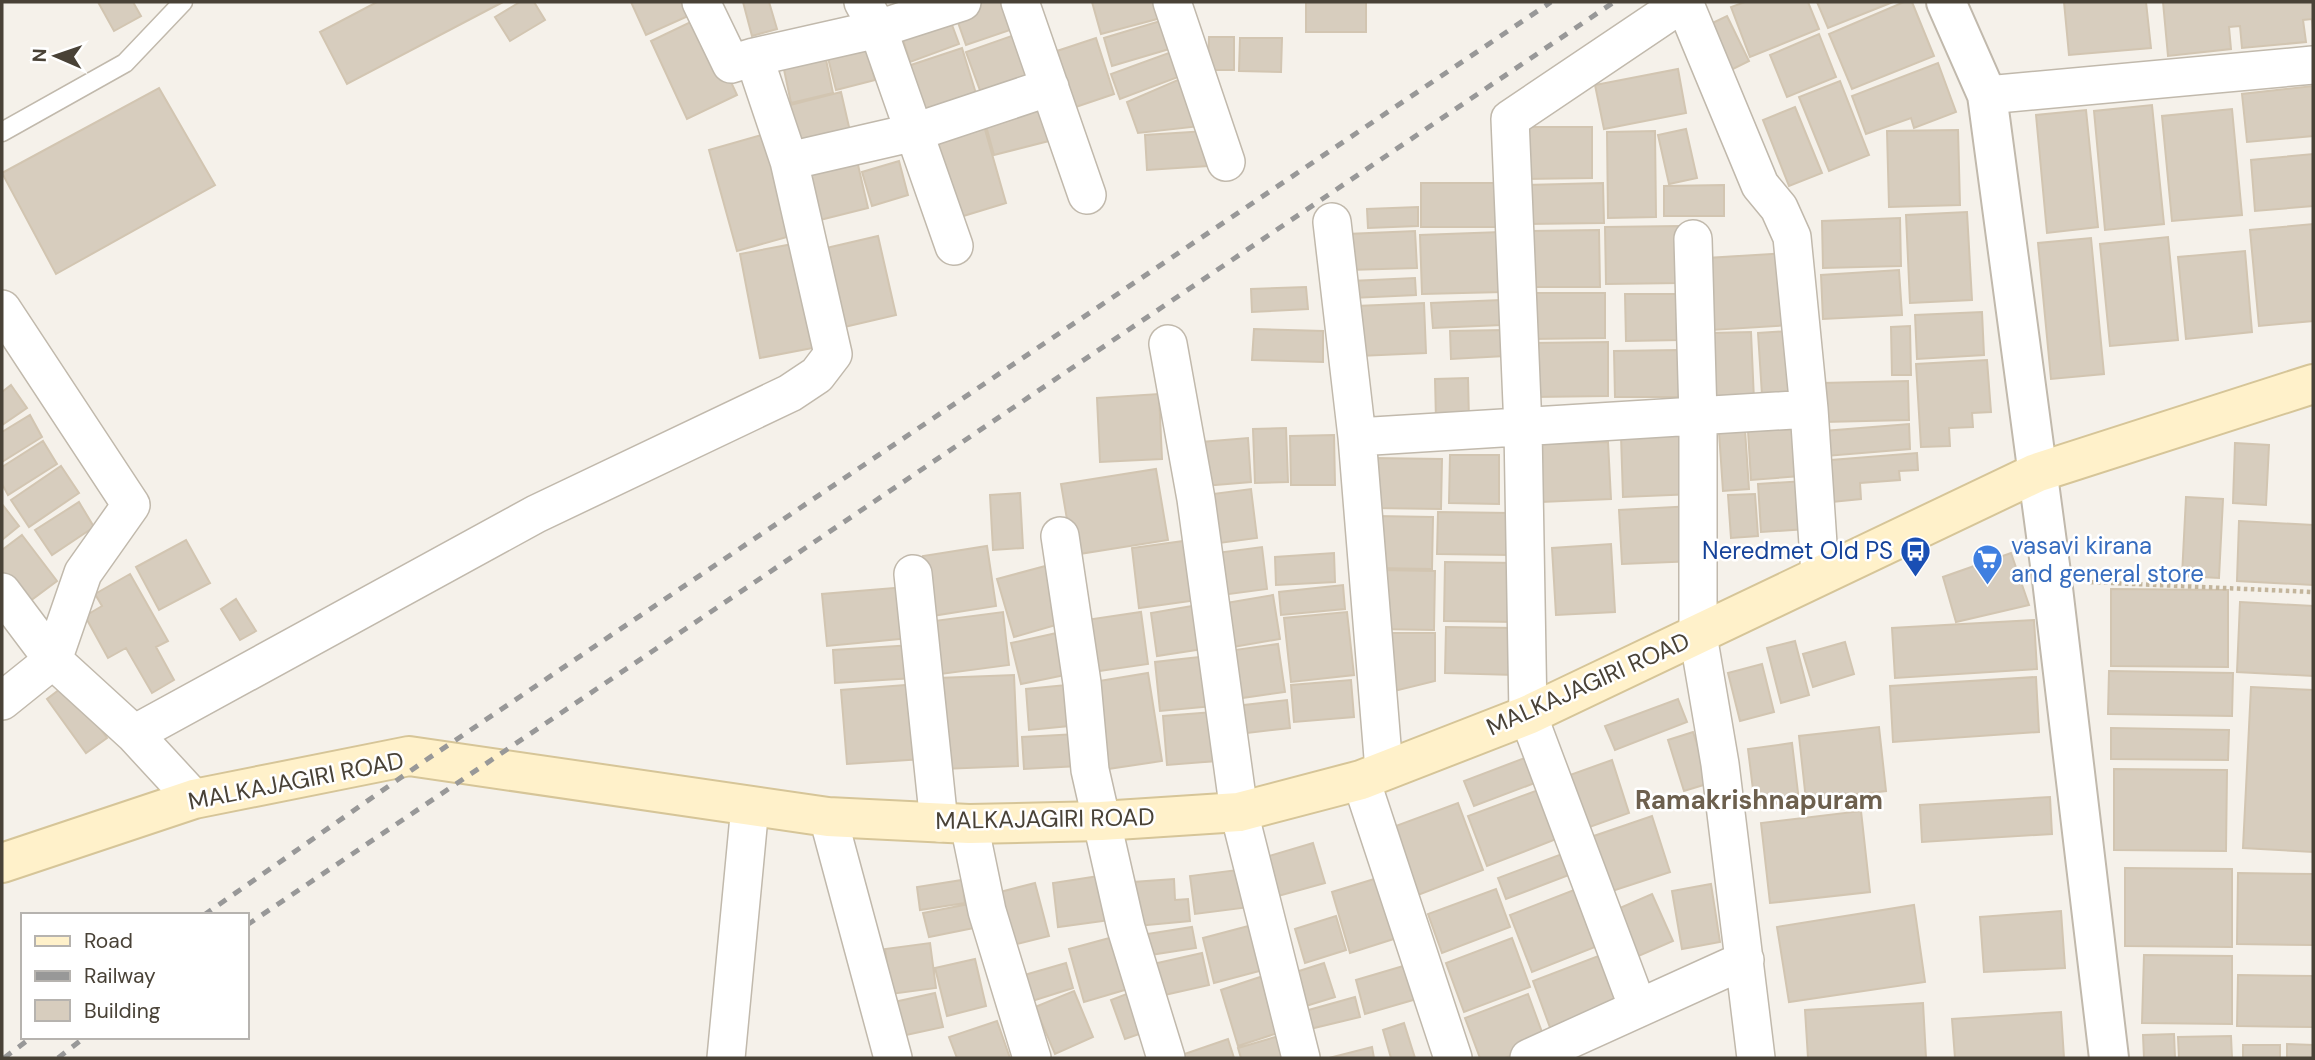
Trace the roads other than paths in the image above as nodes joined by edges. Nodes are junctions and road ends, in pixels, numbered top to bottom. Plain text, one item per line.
1 (183, 2) edge
2 (701, 2) edge
3 (962, 2) edge
4 (1020, 2) edge
5 (1172, 2) edge
6 (1684, 2) edge
7 (1946, 2) edge
8 (870, 16) edge
9 (754, 57) junction
10 (2313, 65) edge
11 (1050, 88) junction
12 (1987, 95) junction
13 (2, 132) edge
14 (915, 132) junction
15 (789, 161) junction
16 (1226, 162) dead end
17 (1087, 195) dead end
18 (1332, 222) dead end
19 (1693, 239) dead end
20 (954, 246) dead end
21 (2, 309) edge
22 (1168, 344) dead end
23 (2313, 384) edge
24 (1809, 409) junction
25 (1698, 416) junction
26 (1523, 428) junction
27 (1357, 437) junction
28 (2036, 473) junction
29 (1060, 536) dead end
30 (913, 574) dead end
31 (1820, 574) junction
32 (2, 592) edge
33 (1698, 635) junction
34 (53, 660) junction
35 (2, 701) edge
36 (1528, 715) junction
37 (134, 734) junction
38 (1372, 775) junction
39 (194, 799) junction
40 (750, 806) junction
41 (1239, 812) junction
42 (828, 817) junction
43 (1101, 821) junction
44 (954, 823) junction
45 (2, 863) edge
46 (1745, 960) junction
47 (1638, 1008) junction
48 (726, 1058) edge
49 (893, 1058) edge
50 (1032, 1058) edge
51 (1166, 1058) edge
52 (1301, 1058) edge
53 (1453, 1058) edge
54 (1529, 1058) edge
55 (1756, 1058) edge
56 (2109, 1058) edge

1 - 13 lane
2 - 9 street
3 - 8 street
4 - 11 street
5 - 16 street
6 - 24 street
6 - 26 street
7 - 12 street
8 - 9 street
8 - 14 street
9 - 15 street
10 - 12 street
11 - 14 street
11 - 17 street
12 - 28 street
14 - 15 street
14 - 20 street
15 - 37 street
18 - 27 street
19 - 25 street
21 - 34 street
22 - 41 street
23 - 28 main road, MALKAJAGIRI ROAD
24 - 25 street
24 - 31 street
25 - 26 street
25 - 33 street
26 - 27 street
26 - 36 street
27 - 38 street
28 - 31 main road, MALKAJAGIRI ROAD
28 - 56 street
29 - 43 street
30 - 44 street
31 - 33 main road, MALKAJAGIRI ROAD
32 - 34 street
33 - 36 main road, MALKAJAGIRI ROAD
33 - 46 street
34 - 35 street
34 - 37 street
36 - 38 main road, MALKAJAGIRI ROAD
36 - 47 street
37 - 39 street
38 - 41 main road, MALKAJAGIRI ROAD
38 - 53 street
39 - 40 main road, MALKAJAGIRI ROAD
39 - 45 main road, MALKAJAGIRI ROAD
40 - 42 main road, MALKAJAGIRI ROAD
40 - 48 street
41 - 43 main road, MALKAJAGIRI ROAD
41 - 52 street
42 - 44 main road, MALKAJAGIRI ROAD
42 - 49 street
43 - 44 main road, MALKAJAGIRI ROAD
43 - 51 street
44 - 50 street
46 - 47 street
46 - 55 street
47 - 54 street

